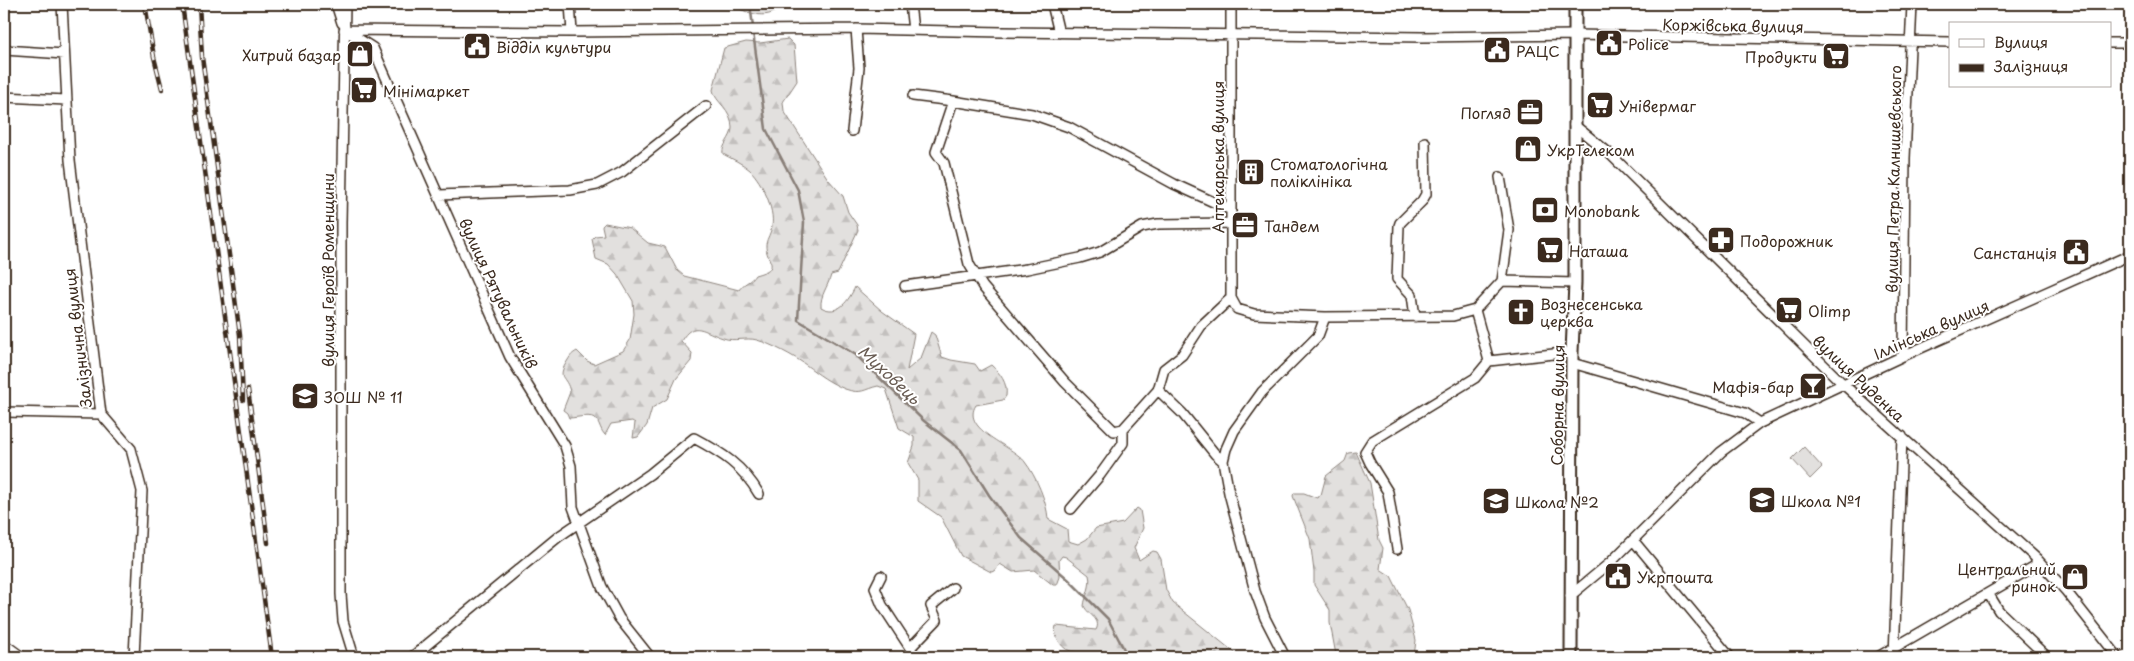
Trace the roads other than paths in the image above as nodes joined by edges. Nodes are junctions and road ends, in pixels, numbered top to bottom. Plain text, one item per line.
1 (62, 4) edge
2 (336, 4) edge
3 (345, 4) edge
4 (570, 4) edge
5 (910, 4) edge
6 (1052, 4) edge
7 (1231, 4) edge
8 (1575, 4) edge
9 (1912, 4) edge
10 (856, 29) junction
11 (344, 30) junction
12 (913, 30) junction
13 (572, 32) junction
14 (1059, 33) junction
15 (1232, 34) junction
16 (1575, 35) junction
17 (1911, 42) junction
18 (1949, 42) edge
19 (2112, 43) edge
20 (2130, 43) edge
21 (4, 50) edge
22 (64, 54) junction
23 (914, 96) dead end
24 (4, 97) edge
25 (66, 100) junction
26 (953, 100) junction
27 (706, 106) dead end
28 (1574, 125) junction
29 (852, 131) dead end
30 (1425, 142) dead end
31 (1500, 177) dead end
32 (439, 195) junction
33 (1231, 210) junction
34 (1230, 223) junction
35 (2130, 255) edge
36 (976, 276) junction
37 (1502, 281) junction
38 (1575, 283) junction
39 (905, 286) dead end
40 (1231, 298) junction
41 (1475, 310) junction
42 (1325, 317) junction
43 (1416, 317) junction
44 (1903, 356) junction
45 (1572, 358) junction
46 (1490, 361) junction
47 (1843, 384) junction
48 (1158, 390) junction
49 (4, 412) edge
50 (101, 414) junction
51 (1760, 423) junction
52 (1123, 429) junction
53 (1902, 436) junction
54 (1223, 461) junction
55 (759, 494) dead end
56 (1071, 509) dead end
57 (578, 524) junction
58 (1633, 540) junction
59 (1397, 549) dead end
60 (2037, 559) junction
61 (881, 576) dead end
62 (953, 588) dead end
63 (1988, 593) junction
64 (1570, 596) junction
65 (4, 644) edge
66 (910, 648) junction
67 (1894, 653) edge
68 (22, 657) edge
69 (134, 657) edge
70 (354, 657) edge
71 (412, 657) edge
72 (650, 657) edge
73 (916, 657) edge
74 (1285, 657) edge
75 (1571, 657) edge
76 (1730, 657) edge
77 (1878, 657) edge
78 (2047, 657) edge
79 (2118, 657) edge

1 - 22 street, Залізнична вулиця
2 - 11 street, вулиця Героїв Роменщини
3 - 11 street, вулиця Героїв Роменщини
4 - 13 street
5 - 12 street
6 - 14 street
7 - 15 street, Аптекарська вулиця
8 - 16 main road, Соборна вулиця
9 - 17 street, вулиця Петра Калнишевського
10 - 12 street, Коржівська вулиця
10 - 13 street, Коржівська вулиця
10 - 29 street
11 - 13 street, Коржівська вулиця
11 - 32 street, вулиця Рятувальників
11 - 70 street, вулиця Героїв Роменщини
12 - 14 street, Коржівська вулиця
14 - 15 street, Коржівська вулиця
15 - 16 street, Коржівська вулиця
15 - 33 street, Аптекарська вулиця
16 - 17 street, Коржівська вулиця
16 - 28 main road, Соборна вулиця
17 - 18 street, Коржівська вулиця
17 - 44 street, вулиця Петра Калнишевського
19 - 20 street
21 - 22 street
22 - 25 street, Залізнична вулиця
23 - 26 street
24 - 25 street
25 - 50 street, Залізнична вулиця
26 - 33 street
26 - 36 street
27 - 32 street
28 - 38 main road, Соборна вулиця
28 - 47 street, вулиця Руденка
30 - 43 street
31 - 37 street
32 - 57 street, вулиця Рятувальників
33 - 34 street, Аптекарська вулиця
34 - 36 street
34 - 40 street, Аптекарська вулиця
35 - 44 street, Іллінська вулиця
36 - 39 street
36 - 52 street
37 - 38 street
37 - 41 street
38 - 45 main road, Соборна вулиця
40 - 42 street, Аптекарська вулиця
40 - 48 street
41 - 43 street
41 - 46 street
42 - 43 street
42 - 54 street
44 - 47 street, Іллінська вулиця
45 - 46 street
45 - 51 street
45 - 64 main road, Соборна вулиця
46 - 59 street
47 - 51 street, Іллінська вулиця
47 - 53 street, вулиця Руденка
48 - 52 street
48 - 54 street
49 - 50 street
50 - 69 street, Залізнична вулиця
51 - 58 street, Іллінська вулиця
52 - 56 street
53 - 60 street, вулиця Руденка
53 - 67 street
54 - 74 street
55 - 57 street
57 - 71 street
57 - 72 street, вулиця Рятувальників
58 - 64 street, Іллінська вулиця
58 - 76 street
60 - 63 street
60 - 79 street, вулиця Руденка
61 - 66 street
62 - 66 street
63 - 67 street
63 - 78 street
64 - 75 main road, Соборна вулиця
65 - 68 street
66 - 73 street
67 - 77 street

